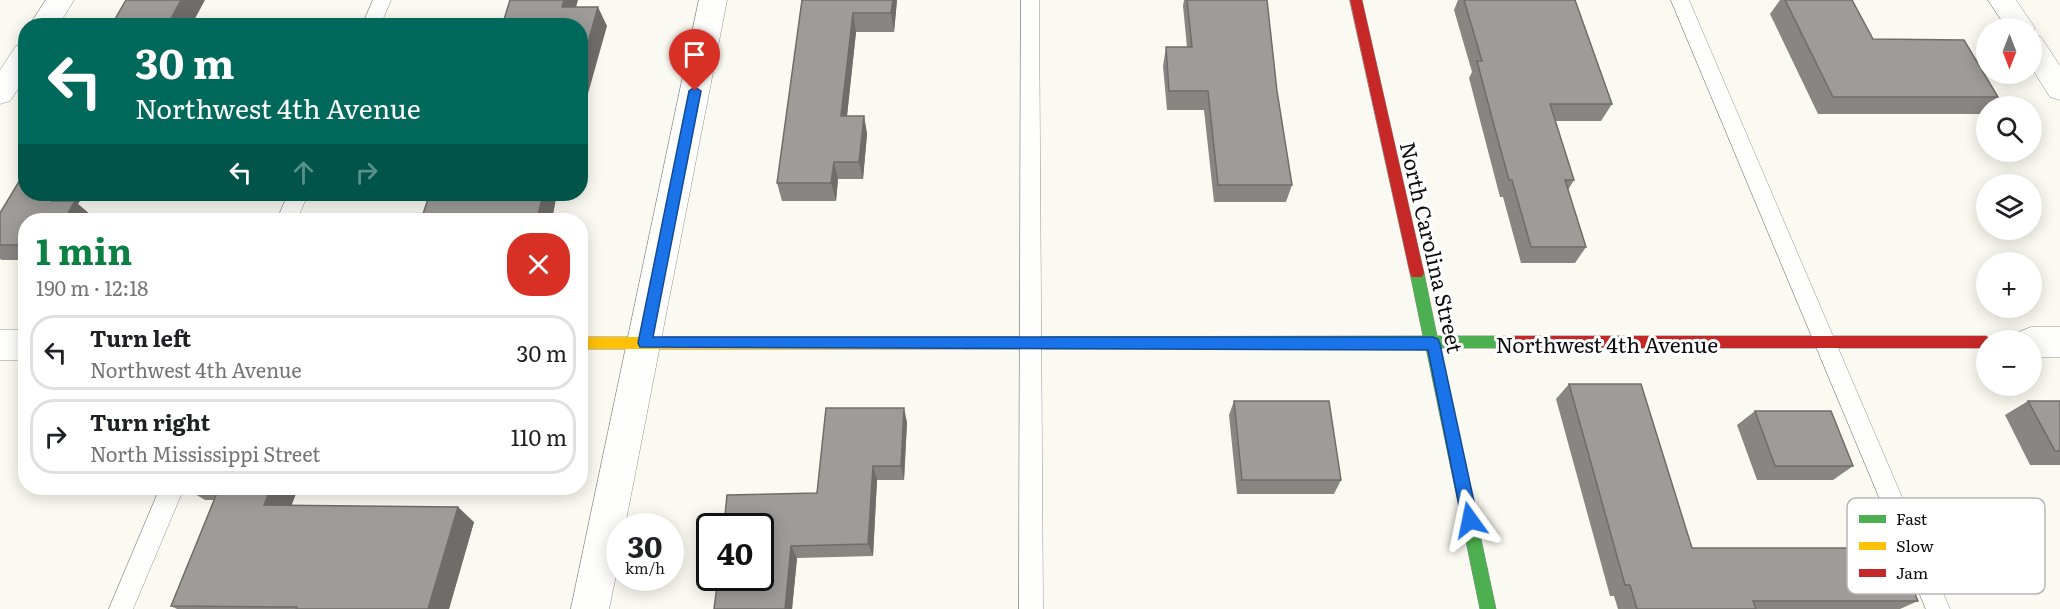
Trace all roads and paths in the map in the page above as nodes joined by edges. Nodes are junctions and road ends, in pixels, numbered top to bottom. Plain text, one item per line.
1 (60, 0) edge
2 (382, 0) edge
3 (713, 0) edge
4 (1030, 0) edge
5 (1356, 0) edge
6 (1680, 0) edge
7 (2002, 0) edge
8 (48, 18) edge
9 (374, 18) edge
10 (2014, 18) edge
11 (2042, 61) edge
12 (18, 65) edge
13 (2060, 89) edge
14 (0, 93) edge
15 (1976, 342) edge
16 (2042, 342) edge
17 (2060, 342) edge
18 (588, 343) edge
19 (645, 343) junction
20 (1825, 343) junction
21 (1032, 344) junction
22 (1433, 344) junction
23 (0, 345) edge
24 (18, 345) edge
25 (169, 495) edge
26 (1891, 498) edge
27 (1932, 594) edge
28 (121, 609) edge
29 (591, 609) edge
30 (1031, 609) edge
31 (1488, 609) edge
32 (1938, 609) edge

1 - 8 street
2 - 9 lane
3 - 19 street
4 - 21 lane
5 - 22 street, North Carolina Street
6 - 20 lane
7 - 10 street
11 - 13 street
12 - 14 street
15 - 20 street, Northwest 4th Avenue
16 - 17 street
18 - 19 street, Northwest 4th Avenue
19 - 21 street, Northwest 4th Avenue
19 - 29 street
20 - 22 street, Northwest 4th Avenue
20 - 26 lane
21 - 22 street, Northwest 4th Avenue
21 - 30 lane
22 - 31 street, North Carolina Street
23 - 24 street
25 - 28 lane
27 - 32 lane

